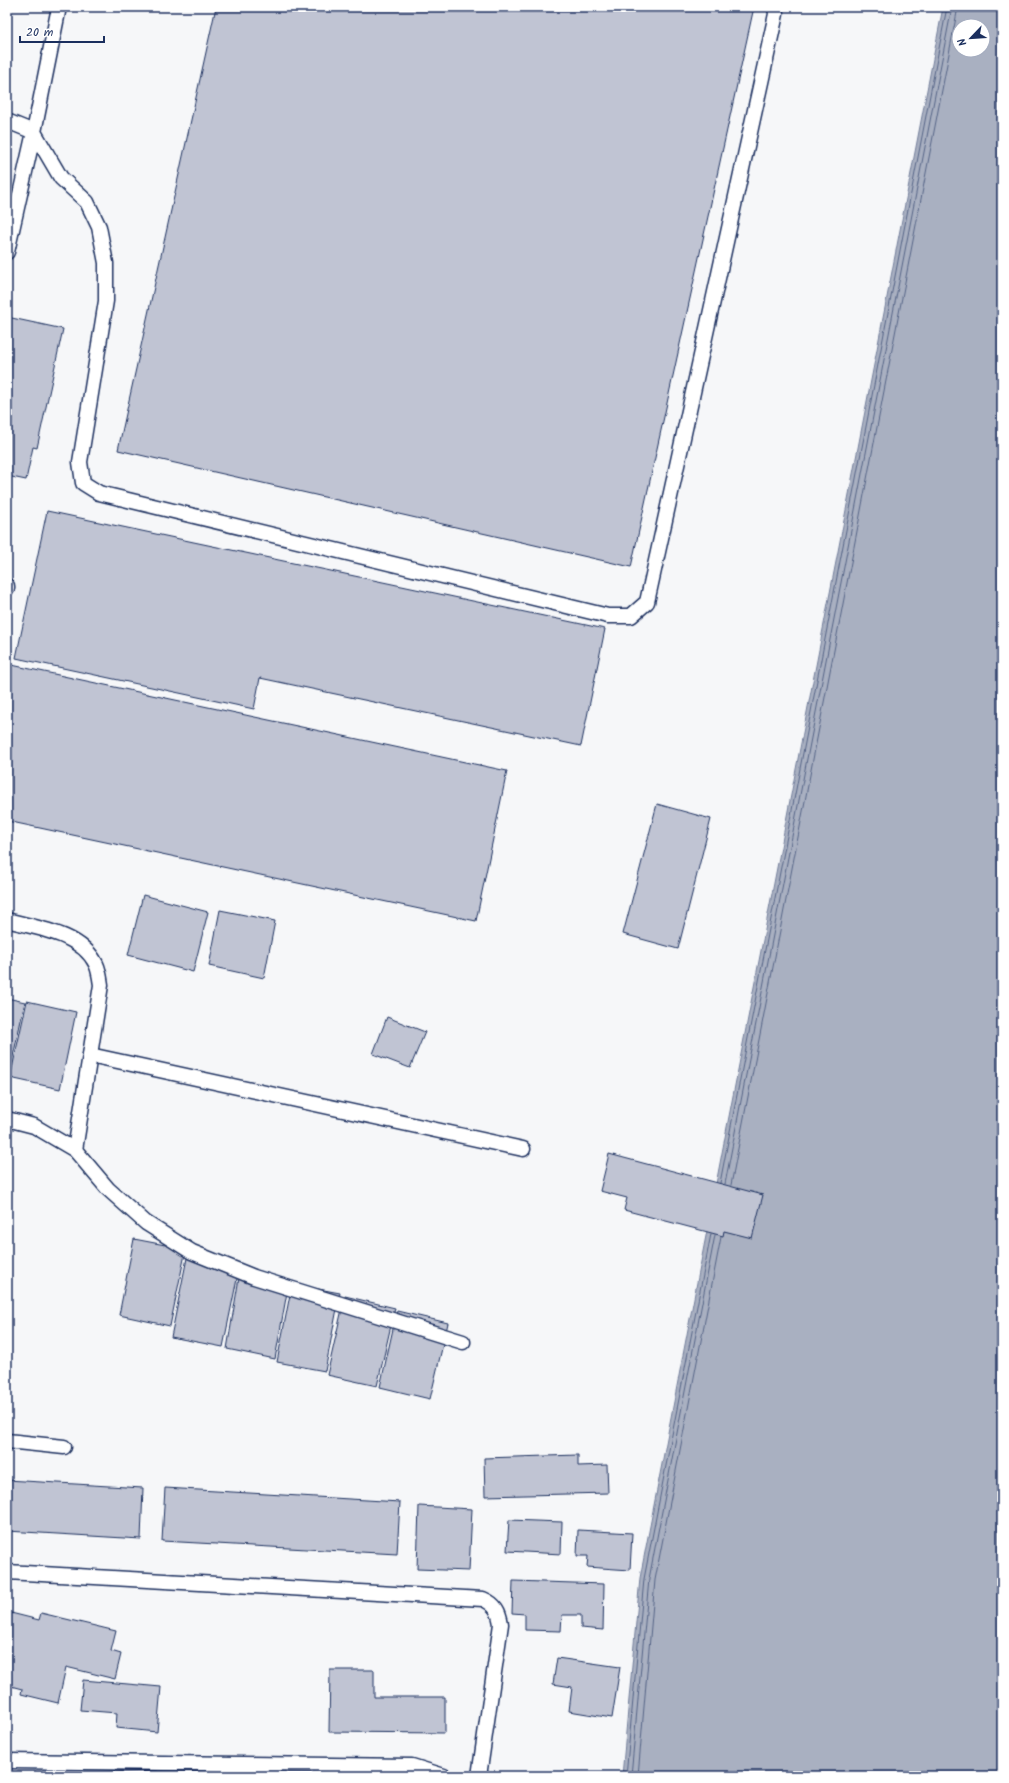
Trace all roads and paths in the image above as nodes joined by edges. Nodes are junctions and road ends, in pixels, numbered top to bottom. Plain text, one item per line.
1 (59, 7) edge
2 (775, 7) edge
3 (7, 121) edge
4 (34, 132) junction
5 (7, 252) edge
6 (7, 920) edge
7 (90, 1055) junction
8 (7, 1119) edge
9 (523, 1149) dead end
10 (75, 1150) junction
11 (463, 1342) dead end
12 (7, 1441) edge
13 (64, 1447) dead end
14 (7, 1572) edge
15 (7, 1761) edge
16 (444, 1776) edge
17 (479, 1776) edge

1 - 4 lane
2 - 4 lane
3 - 4 lane
4 - 5 lane
6 - 7 lane
7 - 9 lane
7 - 10 lane
8 - 10 lane
10 - 11 lane
12 - 13 lane
14 - 17 lane
15 - 16 lane

